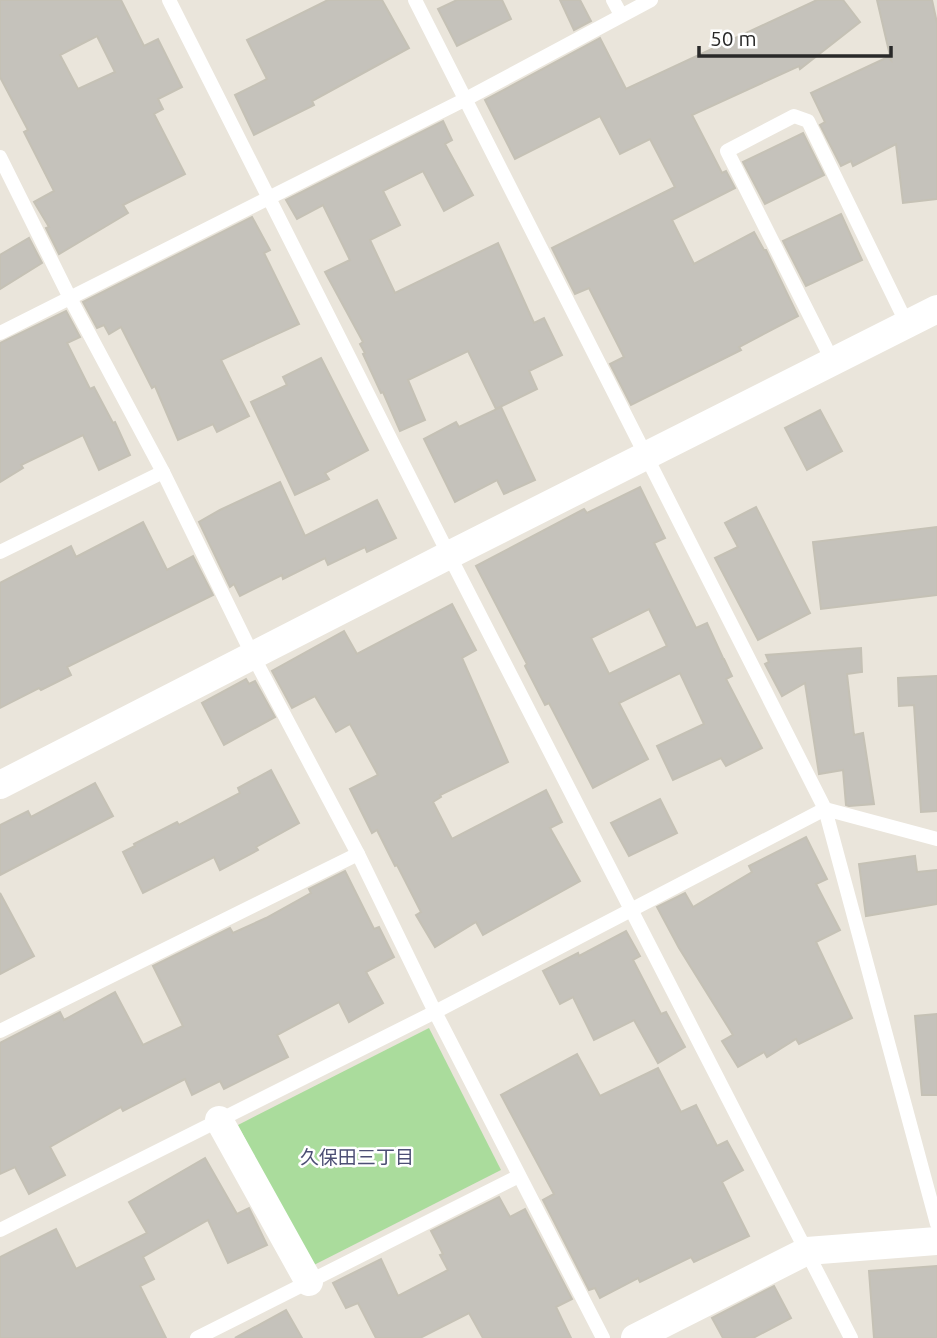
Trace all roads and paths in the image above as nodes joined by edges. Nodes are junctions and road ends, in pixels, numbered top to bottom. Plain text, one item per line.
1 (169, 0) edge
2 (415, 0) edge
3 (613, 0) edge
4 (651, 0) edge
5 (621, 15) junction
6 (466, 99) junction
7 (0, 157) edge
8 (270, 198) junction
9 (70, 298) junction
10 (937, 309) edge
11 (907, 324) junction
12 (0, 333) edge
13 (833, 362) junction
14 (645, 456) junction
15 (163, 472) junction
16 (0, 552) edge
17 (449, 555) junction
18 (253, 656) junction
19 (0, 785) edge
20 (825, 809) junction
21 (937, 839) edge
22 (358, 854) junction
23 (633, 910) junction
24 (435, 1012) junction
25 (0, 1031) edge
26 (219, 1120) junction
27 (519, 1176) junction
28 (937, 1224) edge
29 (0, 1230) edge
30 (937, 1241) edge
31 (807, 1251) junction
32 (309, 1282) junction
33 (197, 1338) edge
34 (603, 1338) edge
35 (635, 1338) edge
36 (851, 1338) edge

1 - 8 lane
2 - 6 lane
3 - 5 lane
4 - 5 lane
5 - 6 lane
6 - 8 lane
6 - 14 lane
7 - 9 lane
8 - 9 lane
8 - 17 lane
9 - 12 lane
9 - 15 lane
10 - 11 street
11 - 13 street
11 - 13 lane
13 - 14 street
14 - 17 street
14 - 20 lane
15 - 16 lane
15 - 18 lane
17 - 18 street
17 - 23 lane
18 - 19 street
18 - 22 lane
20 - 21 lane
20 - 23 lane
20 - 28 lane
22 - 24 lane
22 - 25 lane
23 - 24 lane
23 - 31 lane
24 - 26 lane
24 - 27 lane
26 - 29 lane
26 - 32 street
27 - 32 lane
27 - 34 lane
30 - 31 street
31 - 35 street
31 - 36 lane
32 - 33 lane

